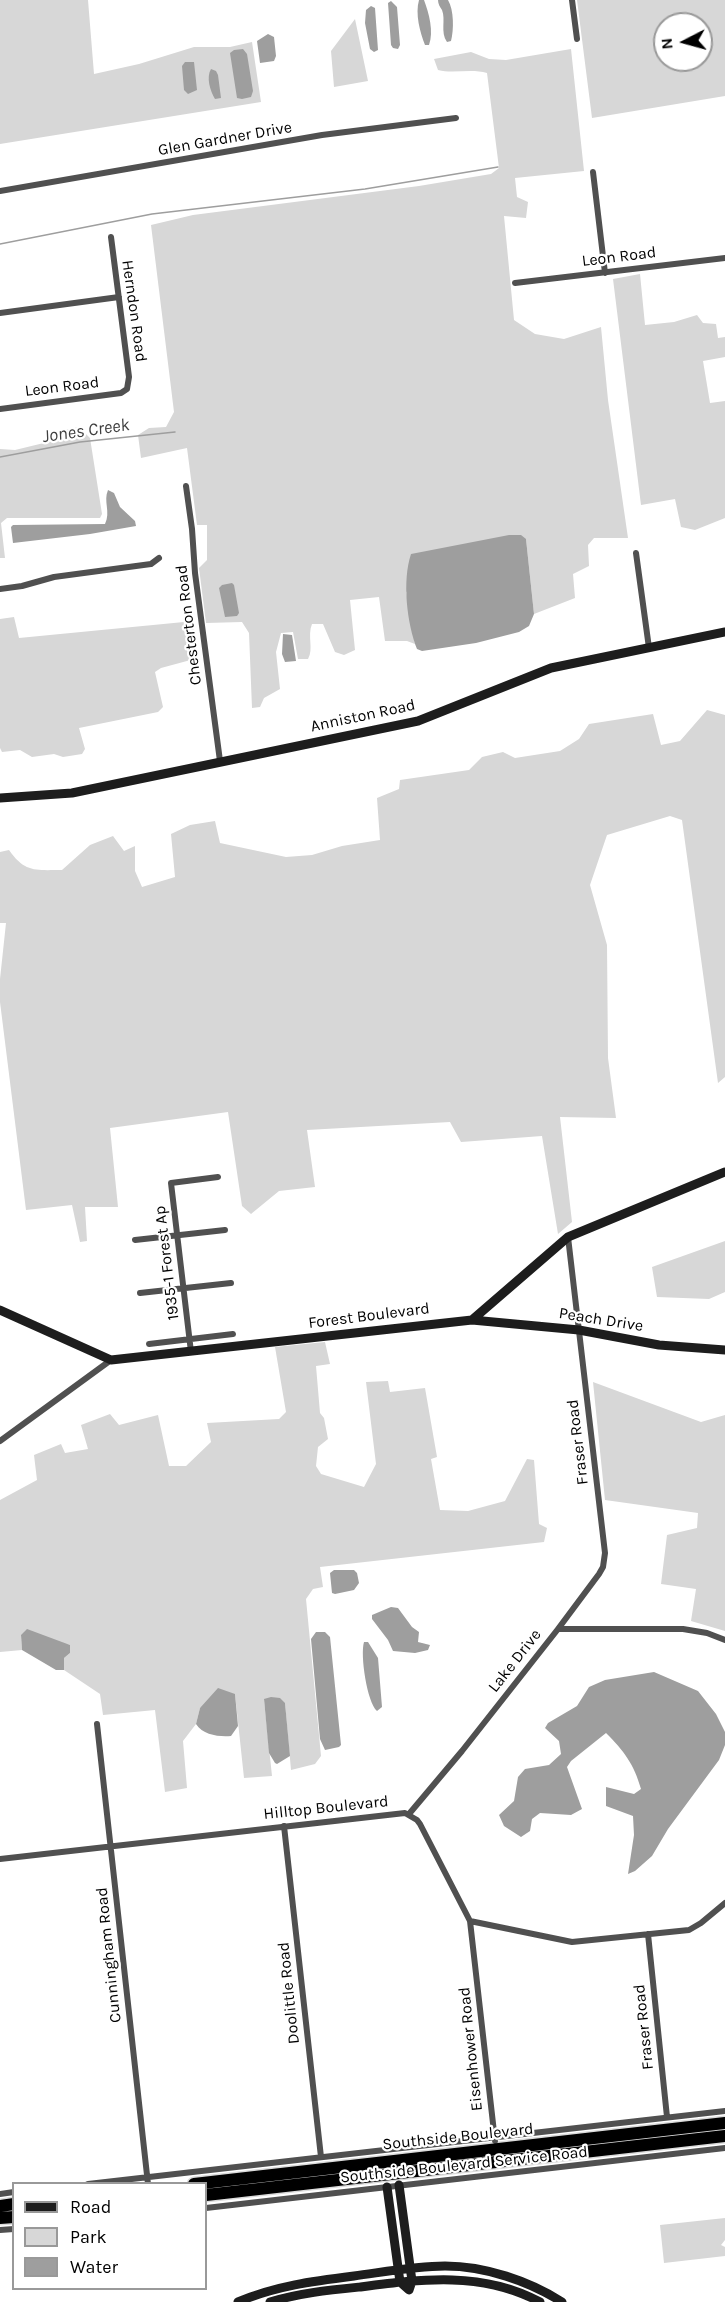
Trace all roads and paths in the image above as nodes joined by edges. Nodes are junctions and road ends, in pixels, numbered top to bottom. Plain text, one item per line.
1 (572, 0) edge
2 (577, 39) dead end
3 (456, 118) dead end
4 (593, 172) dead end
5 (0, 191) edge
6 (111, 237) dead end
7 (725, 258) edge
8 (605, 273) junction
9 (515, 283) dead end
10 (119, 297) junction
11 (0, 314) edge
12 (127, 389) joint
13 (0, 409) edge
14 (186, 486) dead end
15 (636, 553) dead end
16 (159, 558) dead end
17 (0, 589) edge
18 (725, 632) edge
19 (649, 648) junction
20 (220, 761) junction
21 (0, 798) edge
22 (725, 1172) edge
23 (218, 1177) dead end
24 (225, 1230) dead end
25 (177, 1235) junction
26 (568, 1237) junction
27 (135, 1240) dead end
28 (231, 1283) dead end
29 (183, 1288) junction
30 (140, 1293) dead end
31 (0, 1311) edge
32 (472, 1320) junction
33 (579, 1330) junction
34 (233, 1334) dead end
35 (189, 1339) junction
36 (149, 1344) dead end
37 (725, 1350) edge
38 (191, 1352) junction
39 (111, 1360) junction
40 (0, 1441) edge
41 (558, 1629) junction
42 (725, 1640) edge
43 (97, 1724) dead end
44 (410, 1814) junction
45 (284, 1826) junction
46 (111, 1846) junction
47 (0, 1859) edge
48 (725, 1903) edge
49 (470, 1921) junction
50 (648, 1934) junction
51 (725, 2110) edge
52 (667, 2117) junction
53 (725, 2123) edge
54 (725, 2136) edge
55 (725, 2148) edge
56 (496, 2156) junction
57 (321, 2157) junction
58 (148, 2180) edge
59 (118, 2182) edge
60 (207, 2183) edge
61 (399, 2185) junction
62 (387, 2187) junction
63 (207, 2195) edge
64 (207, 2208) edge
65 (411, 2269) junction
66 (398, 2271) junction
67 (400, 2282) junction
68 (411, 2285) junction
69 (238, 2302) edge
70 (270, 2302) edge
71 (540, 2302) edge
72 (562, 2302) edge

1 - 2 street
3 - 5 street, Glen Gardner Drive
4 - 8 street
6 - 10 street, Herndon Road
7 - 8 street, Leon Road
8 - 9 street, Leon Road
10 - 11 street
10 - 12 street, Herndon Road
12 - 13 street, Leon Road
14 - 20 street, Chesterton Road
15 - 19 street
16 - 17 street
18 - 19 street, Anniston Road
19 - 20 street, Anniston Road
20 - 21 street, Anniston Road
22 - 26 street
23 - 25 street, 1935-1 Forest Ap
24 - 25 street
25 - 27 street
25 - 29 street, 1935-1 Forest Ap
26 - 32 street
26 - 33 street, Fraser Road
28 - 29 street
29 - 30 street
29 - 35 street, 1935-1 Forest Ap
31 - 39 street
32 - 33 street, Peach Drive
32 - 38 street, Forest Boulevard
33 - 37 street, Peach Drive
33 - 41 street, Fraser Road
34 - 35 street
35 - 36 street
35 - 38 street, 1935-1 Forest Ap
38 - 39 street, Forest Boulevard
39 - 40 street
41 - 42 street, Lake Drive
41 - 44 street, Lake Drive
43 - 46 street, Cunningham Road
44 - 45 street, Hilltop Boulevard
44 - 49 street, Hilltop Boulevard
45 - 46 street, Hilltop Boulevard
45 - 57 street, Doolittle Road
46 - 47 street, Hilltop Boulevard
46 - 58 street, Cunningham Road
48 - 50 street
49 - 50 street
49 - 56 street, Eisenhower Road
50 - 52 street, Fraser Road
51 - 52 street, Southside Boulevard Service Road
52 - 56 street, Southside Boulevard Service Road
53 - 56 highway, Southside Boulevard
54 - 56 highway, Southside Boulevard
55 - 56 street, Southside Boulevard Service Road
56 - 57 street, Southside Boulevard Service Road
56 - 60 highway, Southside Boulevard
56 - 61 street, Southside Boulevard Service Road
56 - 63 highway, Southside Boulevard
57 - 58 street, Southside Boulevard Service Road
58 - 59 street, Southside Boulevard Service Road
61 - 62 street, Southside Boulevard Service Road
61 - 65 street
62 - 64 street, Southside Boulevard Service Road
62 - 66 street
65 - 66 street
65 - 68 street
65 - 72 street
66 - 67 street
66 - 69 street
67 - 68 street
67 - 70 street
68 - 71 street

